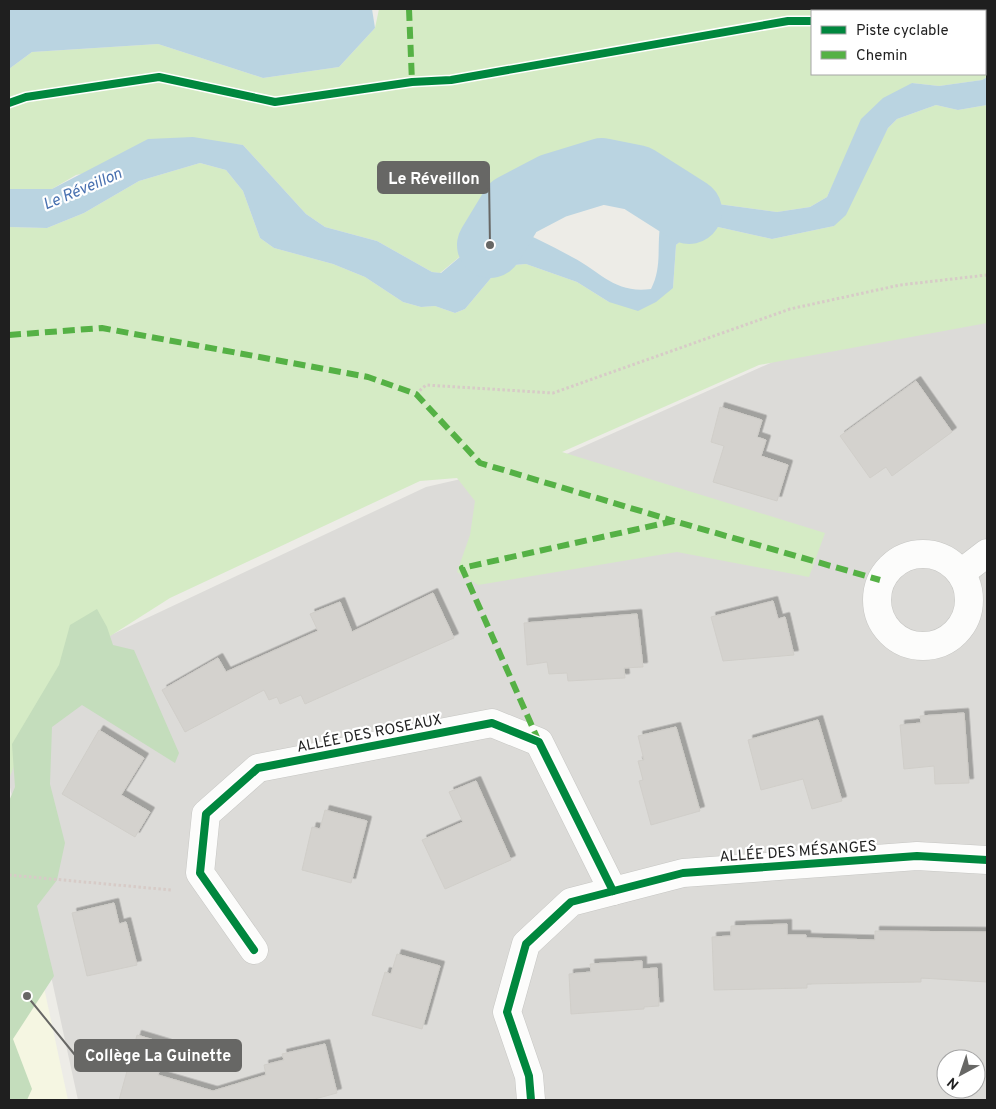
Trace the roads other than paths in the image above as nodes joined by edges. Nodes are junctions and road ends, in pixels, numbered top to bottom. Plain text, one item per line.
1 (987, 553) edge
2 (961, 573) dead end
3 (987, 860) edge
4 (613, 891) junction
5 (254, 950) dead end
6 (531, 1100) edge

1 - 2 street
3 - 4 street, ALLÉE DES MÉSANGES
4 - 5 street, ALLÉE DES ROSEAUX
4 - 6 street, ALLÉE DES MÉSANGES

